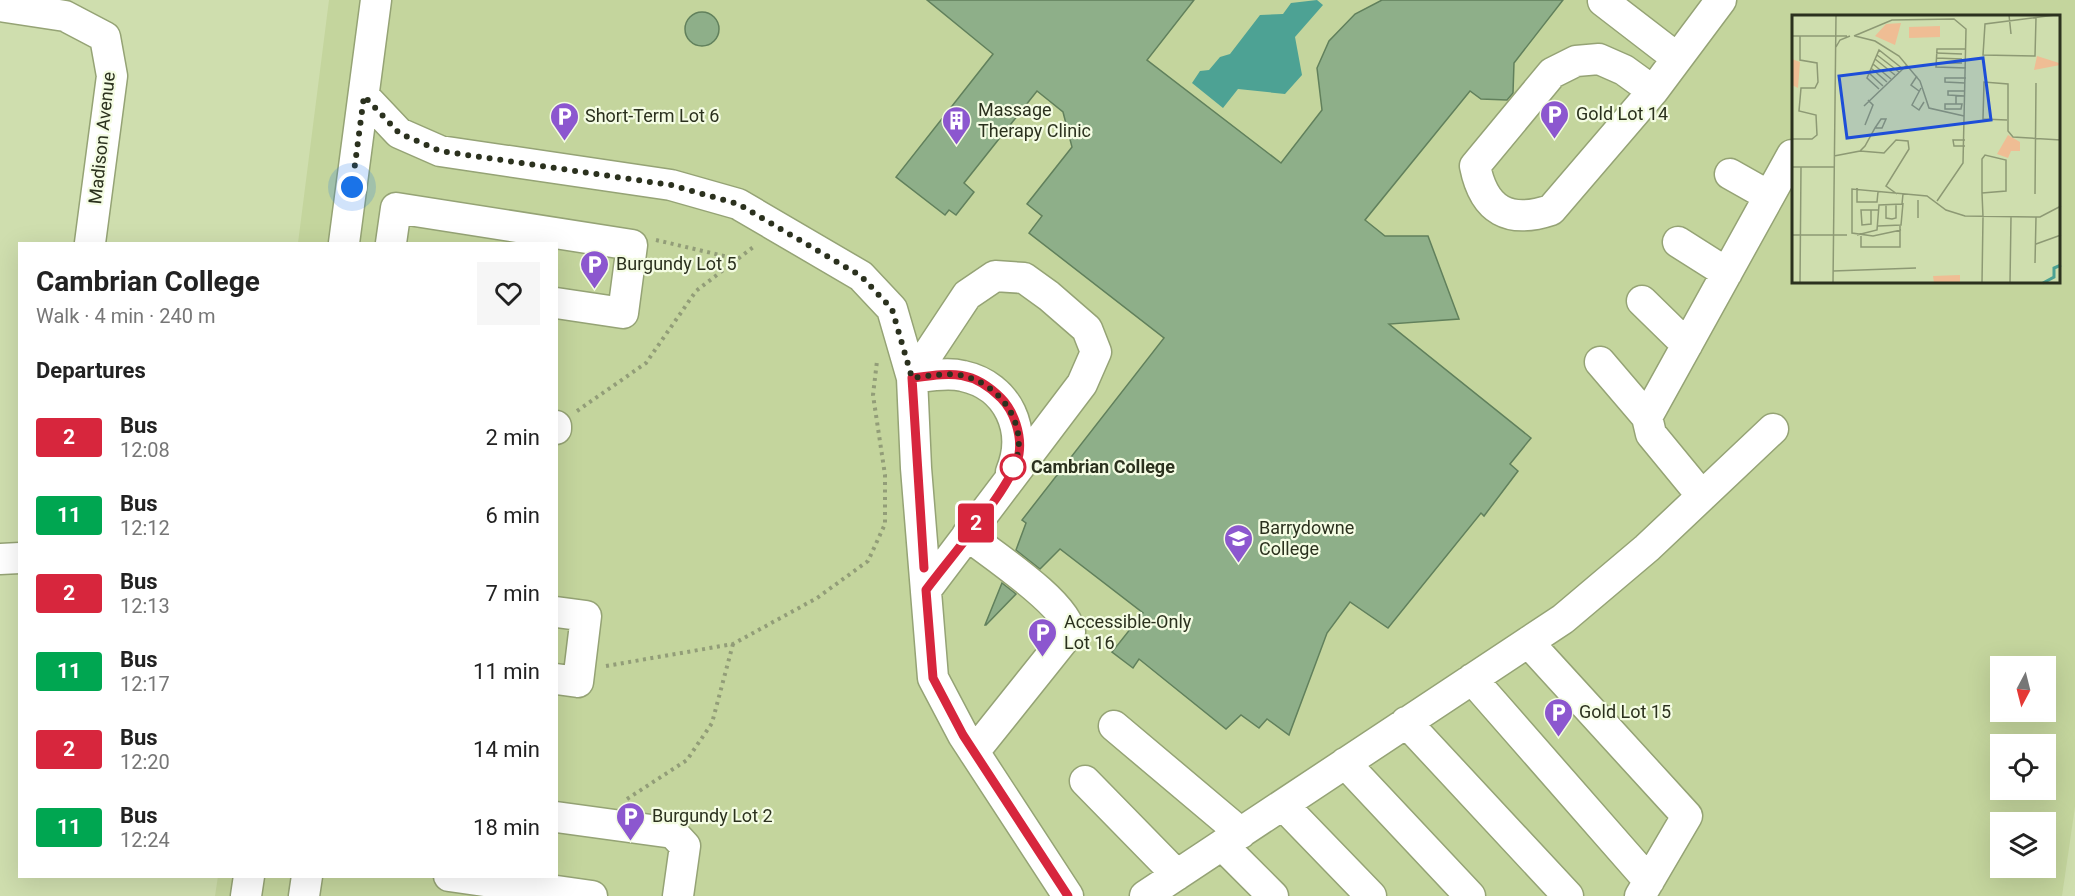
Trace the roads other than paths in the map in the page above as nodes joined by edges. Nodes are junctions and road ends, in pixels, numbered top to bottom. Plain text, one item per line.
1 (376, 0) edge
2 (1603, 1) edge
3 (1714, 2) edge
4 (0, 6) edge
5 (1677, 58) junction
6 (1653, 91) junction
7 (364, 96) junction
8 (1792, 155) edge
9 (1730, 174) dead end
10 (1769, 196) junction
11 (90, 242) edge
12 (344, 242) edge
13 (391, 242) edge
14 (1678, 242) dead end
15 (1727, 273) junction
16 (1642, 301) dead end
17 (558, 303) edge
18 (1687, 345) junction
19 (1600, 362) dead end
20 (912, 378) junction
21 (1647, 417) junction
22 (1773, 429) dead end
23 (1006, 483) junction
24 (1702, 496) junction
25 (967, 536) junction
26 (18, 558) edge
27 (0, 559) edge
28 (926, 590) junction
29 (558, 612) edge
30 (1528, 642) junction
31 (568, 674) edge
32 (1472, 679) junction
33 (1407, 722) junction
34 (1114, 726) dead end
35 (974, 752) junction
36 (1345, 764) junction
37 (1085, 781) dead end
38 (1283, 805) junction
39 (558, 817) edge
40 (1231, 839) junction
41 (249, 878) edge
42 (307, 878) edge
43 (463, 878) edge
44 (1163, 888) edge
45 (1644, 888) edge
46 (246, 896) edge
47 (304, 896) edge
48 (592, 896) edge
49 (678, 896) edge
50 (1068, 896) edge
51 (1273, 896) edge
52 (1371, 896) edge
53 (1470, 896) edge
54 (1568, 896) edge

1 - 7 street
2 - 5 street
3 - 5 street
4 - 11 street, Madison Avenue
5 - 6 street
6 - 6 street
7 - 12 street
7 - 20 street
8 - 10 street
9 - 10 street
10 - 15 street
13 - 17 street
14 - 15 street
15 - 18 street
16 - 18 street
18 - 21 street
19 - 21 street
20 - 23 street
20 - 23 street
20 - 28 street
21 - 24 street
22 - 24 street
23 - 25 street
24 - 30 street
25 - 28 street
25 - 35 street
26 - 27 street
28 - 35 street
29 - 31 street
30 - 32 street
30 - 45 street
32 - 33 street
32 - 45 street
33 - 36 street
33 - 54 street
34 - 40 street
35 - 50 street
36 - 38 street
36 - 53 street
37 - 44 street
38 - 40 street
38 - 52 street
39 - 49 street
40 - 44 street
40 - 51 street
41 - 46 street
42 - 47 street
43 - 48 street

